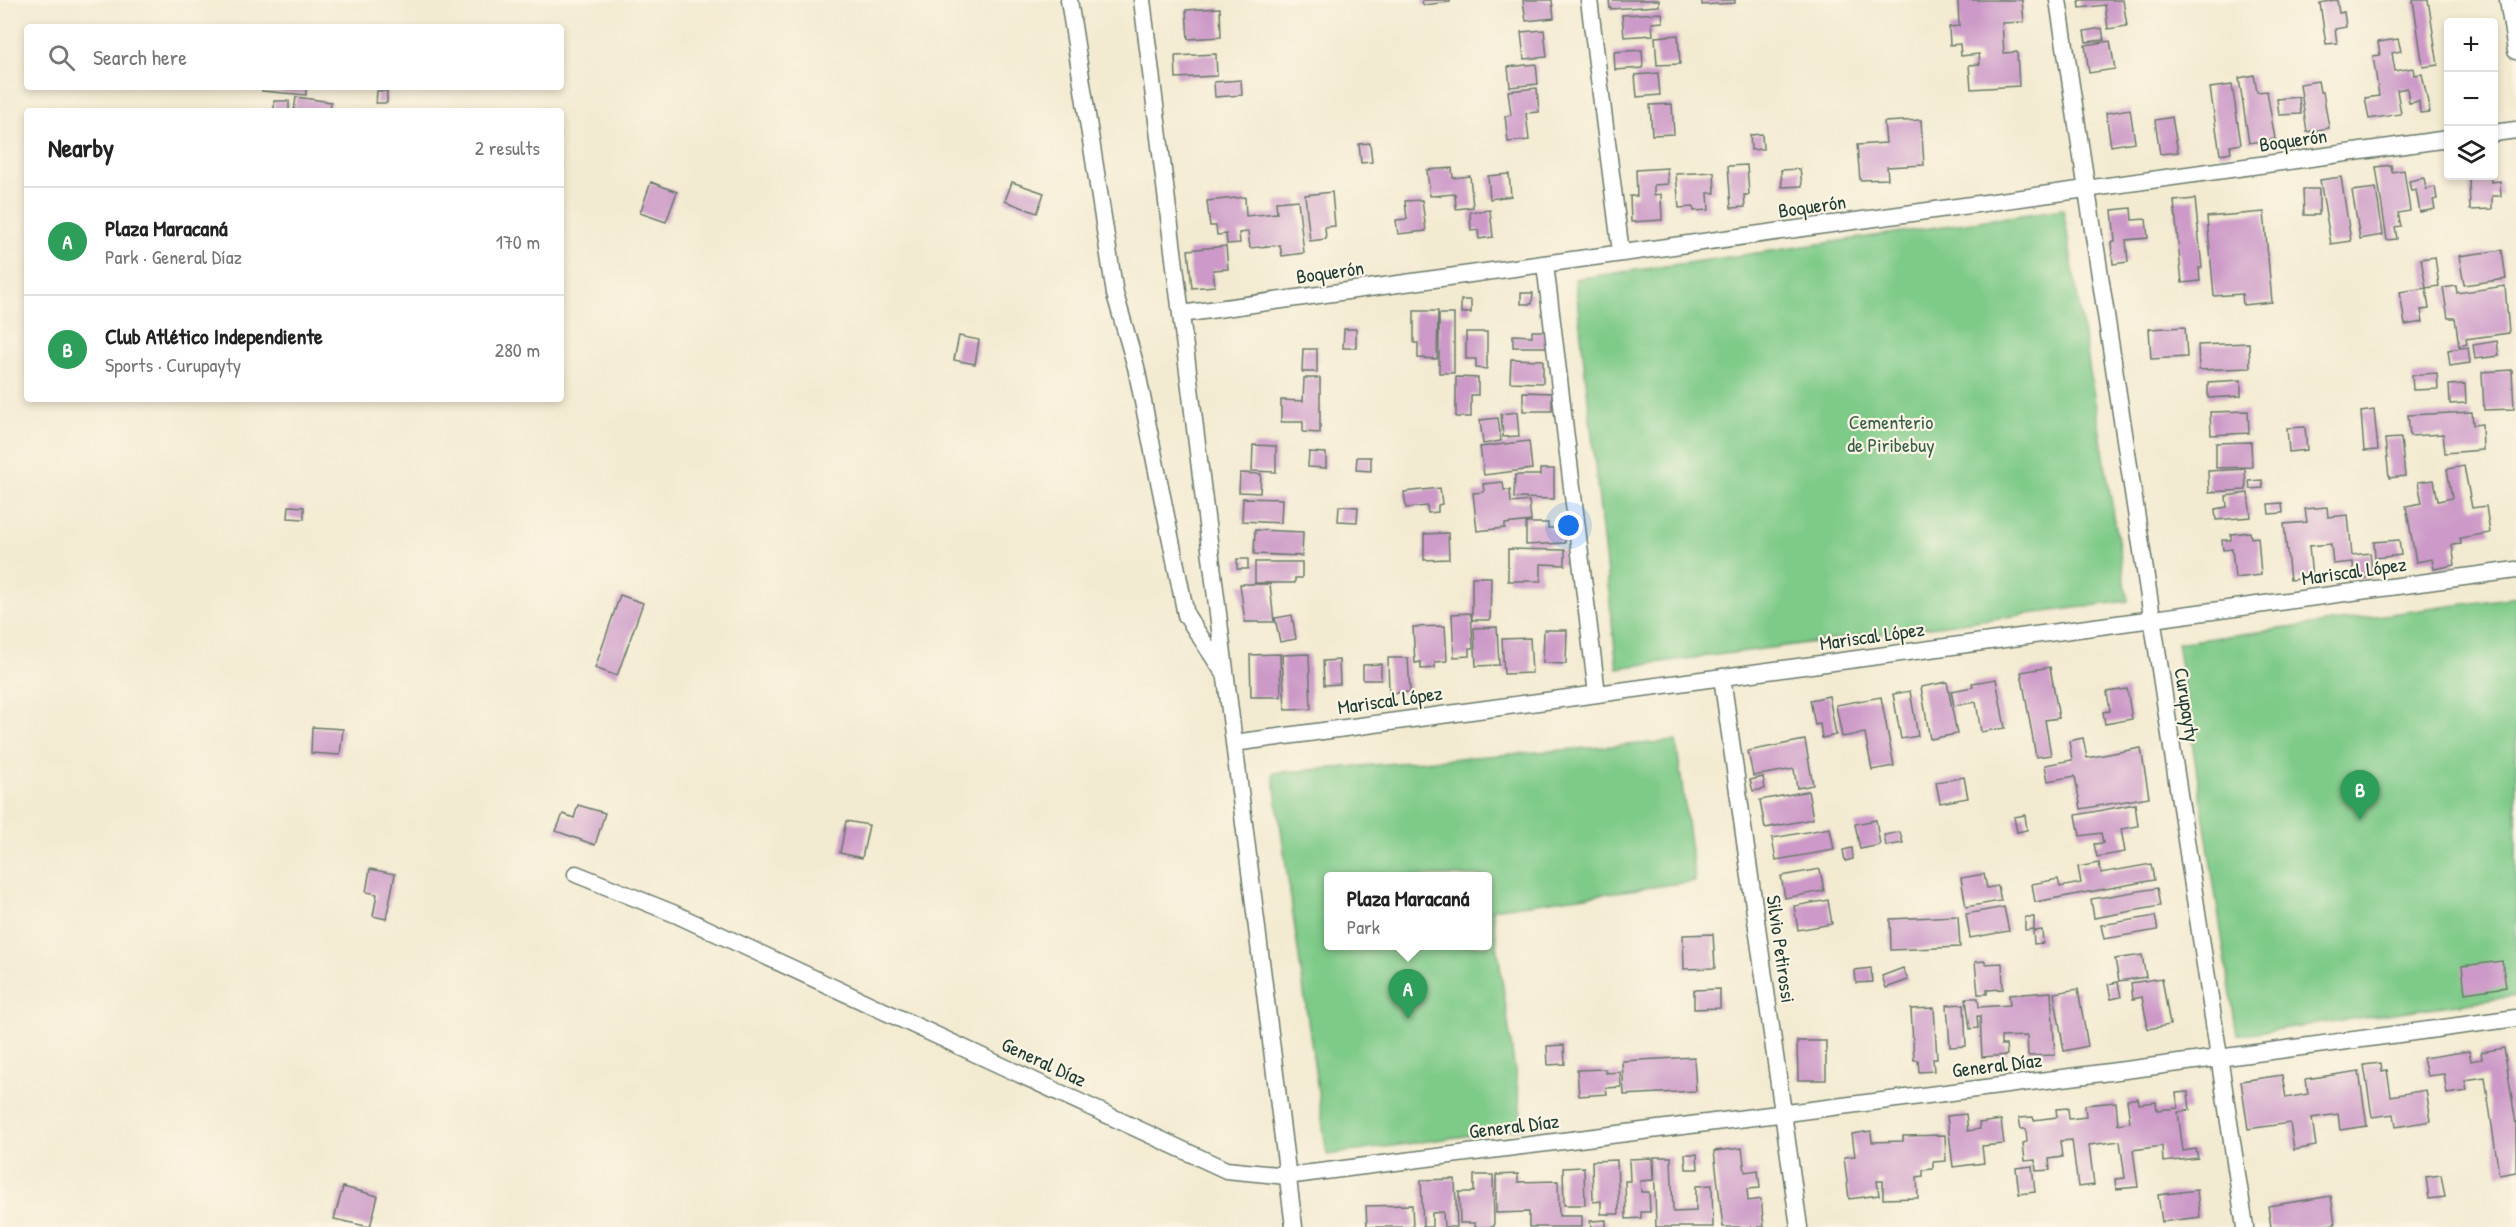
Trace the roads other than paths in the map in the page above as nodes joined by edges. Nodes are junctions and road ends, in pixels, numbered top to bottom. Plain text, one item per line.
1 (1069, 0) edge
2 (1142, 0) edge
3 (1589, 0) edge
4 (2058, 0) edge
5 (2508, 0) edge
6 (2516, 51) edge
7 (2516, 130) edge
8 (2498, 132) edge
9 (2444, 140) edge
10 (2086, 189) junction
11 (1621, 254) junction
12 (1545, 264) junction
13 (1181, 314) junction
14 (2516, 570) edge
15 (2152, 619) junction
16 (1225, 675) junction
17 (1722, 677) junction
18 (1597, 693) junction
19 (1234, 743) junction
20 (576, 874) dead end
21 (2516, 1018) edge
22 (2220, 1059) junction
23 (1783, 1112) junction
24 (1287, 1176) junction
25 (1294, 1227) edge
26 (1799, 1227) edge
27 (2245, 1227) edge

1 - 16 street
2 - 13 street
3 - 11 street
4 - 10 street, Curupayty
5 - 6 street
7 - 8 street
9 - 10 street, Boquerón
10 - 11 street, Boquerón
10 - 15 street, Curupayty
11 - 12 street, Boquerón
12 - 13 street, Boquerón
12 - 18 street
13 - 16 street
14 - 15 street, Mariscal López
15 - 17 street, Mariscal López
15 - 22 street, Curupayty
16 - 19 street
17 - 18 street, Mariscal López
17 - 23 street, Silvio Petirossi
18 - 19 street, Mariscal López
19 - 24 street
20 - 24 street, General Díaz
21 - 22 street, General Díaz
22 - 23 street, General Díaz
22 - 27 street, Curupayty
23 - 24 street, General Díaz
23 - 26 street, Silvio Petirossi
24 - 25 street

